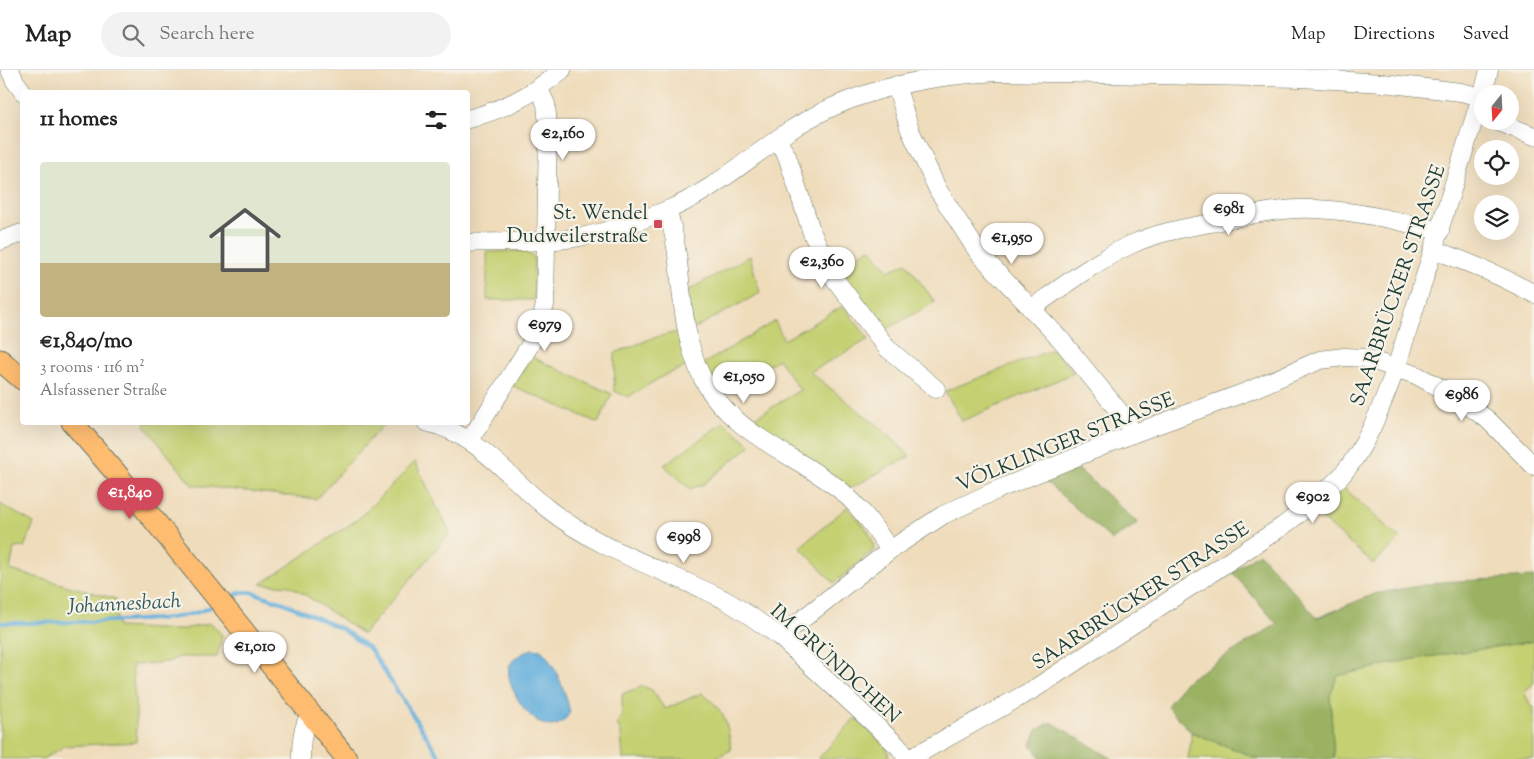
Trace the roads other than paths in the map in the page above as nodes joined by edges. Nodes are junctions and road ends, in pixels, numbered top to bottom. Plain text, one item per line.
1 (10, 70) edge
2 (562, 70) edge
3 (1489, 70) edge
4 (896, 85) junction
5 (1485, 85) edge
6 (539, 89) junction
7 (22, 90) edge
8 (1474, 94) edge
9 (470, 118) edge
10 (1475, 130) edge
11 (1519, 130) edge
12 (1534, 136) edge
13 (777, 140) junction
14 (667, 210) junction
15 (1440, 231) junction
16 (20, 234) edge
17 (546, 240) junction
18 (0, 241) edge
19 (470, 243) edge
20 (1434, 250) junction
21 (1534, 294) edge
22 (1031, 308) junction
23 (0, 360) edge
24 (1396, 368) junction
25 (20, 376) edge
26 (936, 389) dead end
27 (75, 425) edge
28 (436, 425) edge
29 (1132, 434) junction
30 (470, 440) junction
31 (1534, 466) edge
32 (890, 550) junction
33 (780, 637) junction
34 (310, 714) junction
35 (301, 759) edge
36 (347, 759) edge
37 (908, 759) edge

1 - 7 street
2 - 6 street
3 - 5 street, SAARBRÜCKER STRASSE
4 - 8 street
4 - 13 street
4 - 22 street
6 - 9 street
6 - 17 street
10 - 15 street, SAARBRÜCKER STRASSE
11 - 12 street
13 - 14 street
13 - 26 street
14 - 17 street
14 - 32 street
15 - 20 street, SAARBRÜCKER STRASSE
15 - 22 street
16 - 18 street
17 - 19 street
17 - 30 street
20 - 21 street
20 - 24 street, SAARBRÜCKER STRASSE
22 - 29 street
23 - 25 main road
24 - 29 street, VÖLKLINGER STRASSE
24 - 31 street, VÖLKLINGER STRASSE
24 - 37 street, SAARBRÜCKER STRASSE
27 - 34 main road
28 - 30 street, IM GRÜNDCHEN
29 - 32 street, VÖLKLINGER STRASSE
30 - 33 street, IM GRÜNDCHEN
32 - 33 street, VÖLKLINGER STRASSE
33 - 37 street, IM GRÜNDCHEN
34 - 35 street
34 - 36 main road

